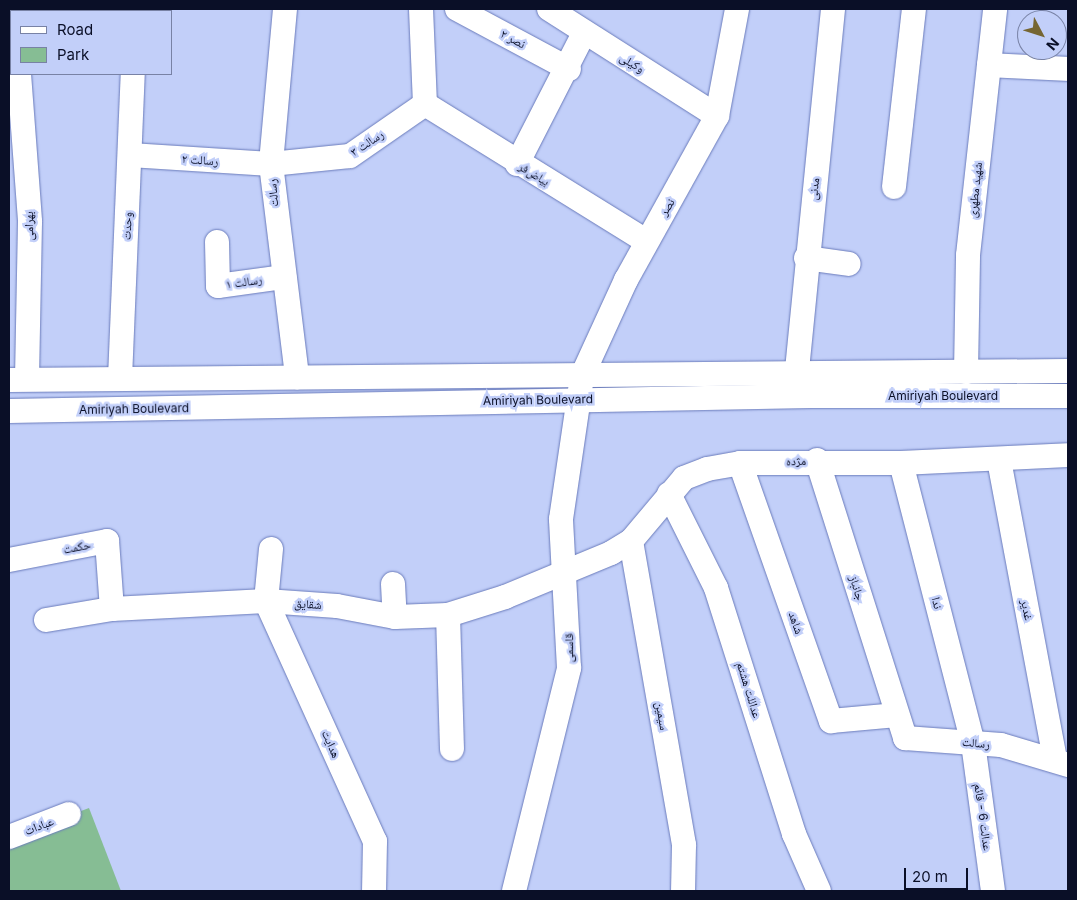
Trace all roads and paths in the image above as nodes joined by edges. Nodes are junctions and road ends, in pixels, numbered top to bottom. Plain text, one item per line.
1 (285, 9) edge
2 (421, 9) edge
3 (457, 9) edge
4 (549, 9) edge
5 (737, 9) edge
6 (833, 9) edge
7 (914, 9) edge
8 (995, 9) edge
9 (584, 33) junction
10 (989, 65) junction
11 (1068, 68) edge
12 (569, 69) junction
13 (19, 75) edge
14 (132, 75) edge
15 (425, 104) junction
16 (717, 116) junction
17 (130, 155) junction
18 (270, 164) junction
19 (517, 164) junction
20 (894, 187) dead end
21 (646, 241) junction
22 (217, 242) dead end
23 (806, 258) junction
24 (848, 264) dead end
25 (284, 277) junction
26 (797, 370) junction
27 (1068, 371) edge
28 (966, 372) junction
29 (582, 376) junction
30 (297, 377) junction
31 (120, 378) junction
32 (18, 380) edge
33 (1068, 396) edge
34 (581, 400) junction
35 (9, 411) edge
36 (1068, 455) edge
37 (817, 460) junction
38 (999, 460) junction
39 (740, 463) junction
40 (902, 463) junction
41 (669, 494) junction
42 (632, 541) junction
43 (271, 548) dead end
44 (9, 560) edge
45 (563, 573) junction
46 (393, 584) dead end
47 (266, 601) junction
48 (112, 610) junction
49 (448, 615) junction
50 (395, 617) junction
51 (46, 620) dead end
52 (897, 715) junction
53 (973, 742) junction
54 (452, 749) dead end
55 (1062, 763) edge
56 (69, 814) dead end
57 (11, 831) edge
58 (374, 891) edge
59 (514, 891) edge
60 (683, 891) edge
61 (819, 891) edge
62 (993, 891) edge

1 - 18 street, رسالت
2 - 15 street
3 - 12 street, نصر ۲
4 - 9 street, وکیلی
5 - 16 street, نصر
6 - 23 street, مدنی
7 - 20 street
8 - 10 street, شهید مطهری
9 - 12 street
9 - 16 street, وکیلی
10 - 11 street
10 - 28 street, شهید مطهری
12 - 19 street
13 - 32 street, بهرامی
14 - 17 street, وحدت
15 - 18 street, رسالت ۳
15 - 19 street, بیاض‌فر
16 - 21 street, نصر
17 - 18 street, رسالت ۲
17 - 31 street, وحدت
18 - 25 street, رسالت
19 - 21 street, بیاض‌فر
21 - 29 street, نصر
22 - 25 street, رسالت ۱
23 - 24 street
23 - 26 street, مدنی
25 - 30 street, رسالت
26 - 28 street, Amiriyah Boulevard
26 - 29 street, Amiriyah Boulevard
27 - 28 street, Amiriyah Boulevard
29 - 30 street, Amiriyah Boulevard
29 - 34 street, نصر
30 - 31 street, Amiriyah Boulevard
31 - 32 street, Amiriyah Boulevard
33 - 34 street, Amiriyah Boulevard
34 - 35 street, Amiriyah Boulevard
34 - 45 street, قاسمی
36 - 38 street, مژده
37 - 39 street, مژده
37 - 40 street, مژده
37 - 52 street, جانباز
38 - 40 street, مژده
38 - 55 street, غدیر
39 - 41 street, مژده
39 - 52 street, شاهد
40 - 53 street, ندا
41 - 42 street, مژده
41 - 61 street, عداللت هشتم
42 - 45 street, مژده
42 - 60 street, سیمین
43 - 47 street
44 - 48 street, حکمت
45 - 49 street, شقایق
45 - 59 street, قاسمی
46 - 50 street
47 - 48 street, شقایق
47 - 50 street, شقایق
47 - 58 street, هدایت
48 - 51 street, شقایق
49 - 50 street, شقایق
49 - 54 street
52 - 53 street, رسالت
53 - 55 street, رسالت
53 - 62 street, عدالت 6 - قائم
56 - 57 street, عبادات

